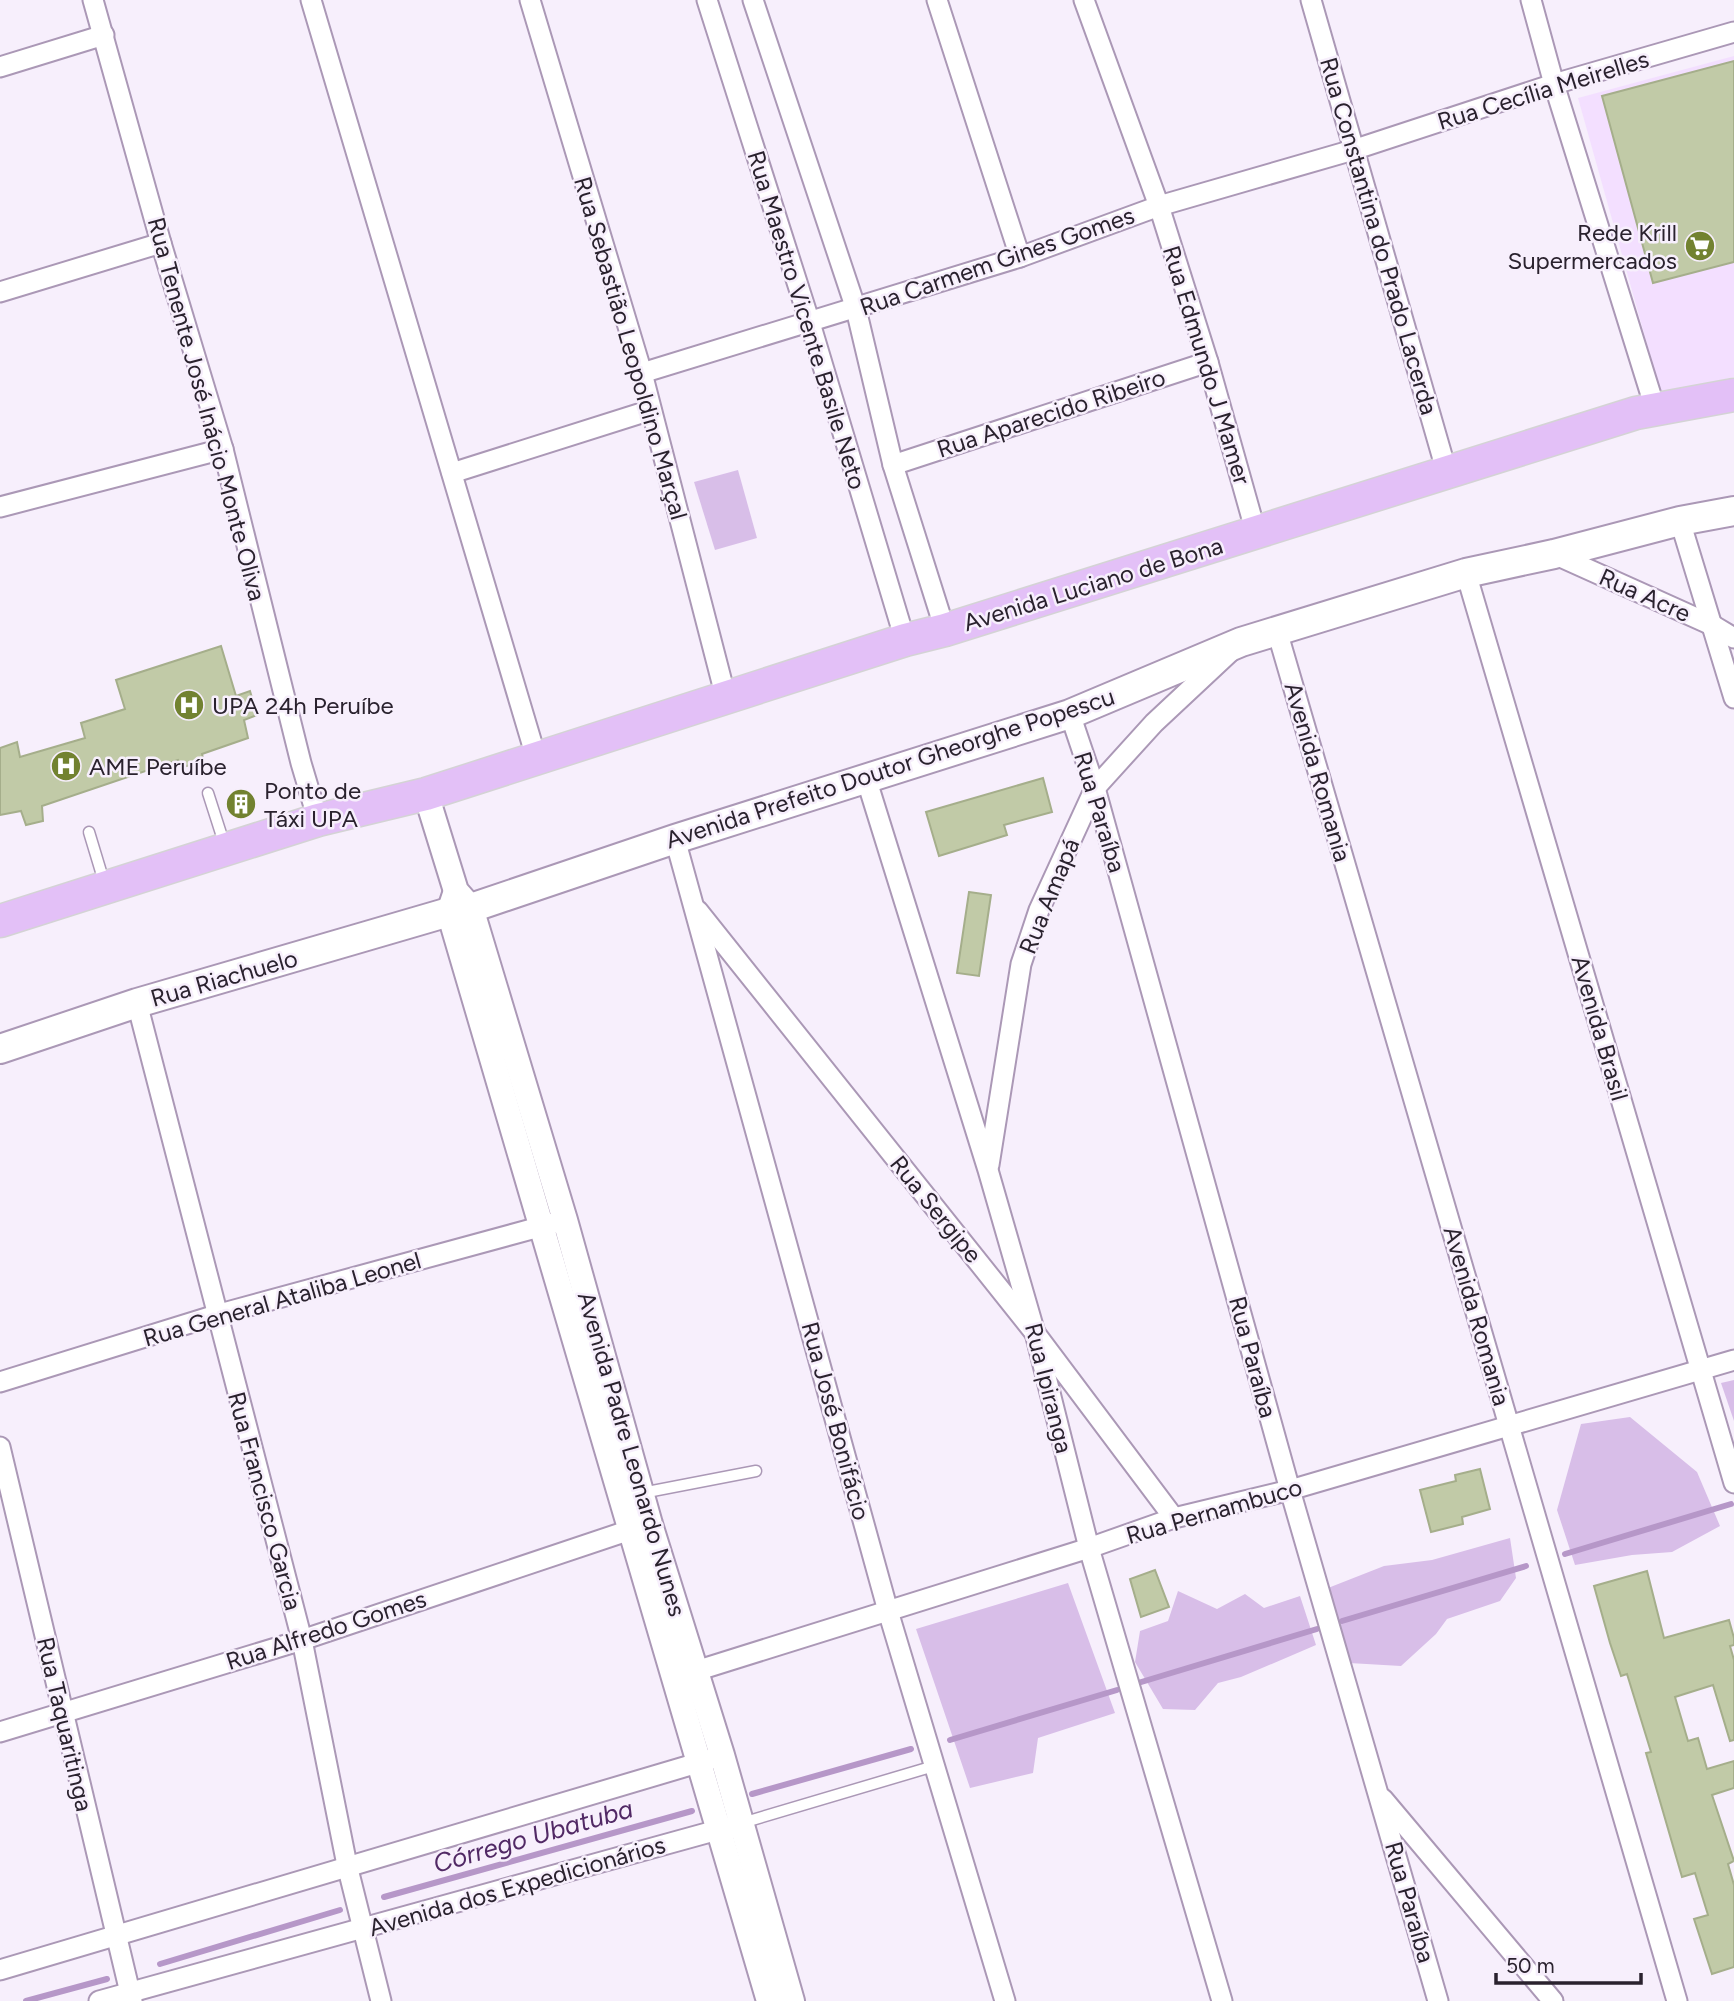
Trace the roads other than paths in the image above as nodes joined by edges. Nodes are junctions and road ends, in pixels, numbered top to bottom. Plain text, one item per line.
1 (93, 0) edge
2 (311, 0) edge
3 (530, 0) edge
4 (707, 0) edge
5 (753, 0) edge
6 (937, 0) edge
7 (1084, 0) edge
8 (1311, 0) edge
9 (1531, 0) edge
10 (1734, 32) edge
11 (104, 35) junction
12 (0, 67) edge
13 (1554, 85) junction
14 (1353, 150) junction
15 (1159, 206) junction
16 (161, 243) junction
17 (1020, 257) junction
18 (0, 292) edge
19 (856, 309) junction
20 (810, 323) junction
21 (1208, 362) junction
22 (642, 373) junction
23 (1734, 395) edge
24 (1655, 408) junction
25 (651, 410) junction
26 (223, 449) junction
27 (893, 465) junction
28 (1447, 472) junction
29 (452, 473) junction
30 (0, 507) edge
31 (1734, 511) edge
32 (1680, 521) junction
33 (1256, 533) junction
34 (1554, 554) junction
35 (1466, 573) junction
36 (1714, 626) junction
37 (945, 629) junction
38 (1277, 631) junction
39 (1734, 638) edge
40 (905, 640) junction
41 (1241, 642) junction
42 (726, 698) junction
43 (1734, 698) edge
44 (1070, 714) junction
45 (536, 757) junction
46 (866, 778) junction
47 (1095, 788) junction
48 (440, 789) junction
49 (208, 793) dead end
50 (318, 820) junction
51 (89, 832) dead end
52 (675, 839) junction
53 (226, 849) junction
54 (106, 887) junction
55 (459, 904) junction
56 (693, 904) junction
57 (0, 920) edge
58 (137, 1003) junction
59 (0, 1049) edge
60 (988, 1170) junction
61 (565, 1220) junction
62 (541, 1226) junction
63 (216, 1315) junction
64 (1035, 1333) junction
65 (1734, 1360) edge
66 (1701, 1370) junction
67 (0, 1382) edge
68 (1509, 1426) junction
69 (0, 1447) edge
70 (756, 1471) dead end
71 (1734, 1483) edge
72 (1290, 1490) junction
73 (642, 1493) junction
74 (1174, 1518) junction
75 (640, 1527) junction
76 (1089, 1548) junction
77 (888, 1611) junction
78 (302, 1640) junction
79 (685, 1675) junction
80 (62, 1713) junction
81 (0, 1732) edge
82 (710, 1759) junction
83 (934, 1766) junction
84 (1378, 1793) junction
85 (730, 1826) junction
86 (347, 1865) junction
87 (363, 1929) junction
88 (116, 1937) junction
89 (0, 1970) edge
90 (131, 1996) edge
91 (99, 2001) edge
92 (381, 2001) edge
93 (769, 2001) edge
94 (792, 2001) edge
95 (1005, 2001) edge
96 (1222, 2001) edge
97 (1438, 2001) edge
98 (1553, 2001) edge
99 (1677, 2001) edge

1 - 11 street, Rua Tenente José Inácio Monte Oliva
2 - 29 street
3 - 22 street, Rua Sebastião Leopoldino Marçal
4 - 20 street, Rua Maestro Vicente Basile Neto
5 - 19 street, Rua Maestro Vicente Basile Neto
6 - 17 street
7 - 15 street, Rua Edmundo J Mamer
8 - 14 street, Rua Constantina do Prado Lacerda
9 - 13 street
10 - 13 street, Rua Cecília Meirelles
11 - 12 street
11 - 16 street, Rua Tenente José Inácio Monte Oliva
13 - 14 street, Rua Cecília Meirelles
13 - 24 street
14 - 15 street, Rua Carmem Gines Gomes
14 - 28 street, Rua Constantina do Prado Lacerda
15 - 17 street, Rua Carmem Gines Gomes
15 - 21 street, Rua Edmundo J Mamer
16 - 18 street
16 - 26 street, Rua Tenente José Inácio Monte Oliva
17 - 19 street, Rua Carmem Gines Gomes
19 - 20 street, Rua Carmem Gines Gomes
19 - 27 street, Rua Maestro Vicente Basile Neto
20 - 22 street, Rua Carmem Gines Gomes
20 - 40 street, Rua Maestro Vicente Basile Neto
21 - 27 street, Rua Aparecido Ribeiro
21 - 33 street, Rua Edmundo J Mamer
22 - 25 street, Rua Sebastião Leopoldino Marçal
23 - 24 main road, Avenida Luciano de Bona
24 - 28 main road, Avenida Luciano de Bona
25 - 29 street
25 - 42 street, Rua Sebastião Leopoldino Marçal
26 - 30 street
26 - 50 street, Rua Tenente José Inácio Monte Oliva
27 - 37 street, Rua Maestro Vicente Basile Neto
28 - 33 main road, Avenida Luciano de Bona
29 - 45 street
31 - 32 main road, Avenida Prefeito Doutor Gheorghe Popescu
32 - 34 main road, Avenida Prefeito Doutor Gheorghe Popescu
32 - 36 street
33 - 37 main road, Avenida Luciano de Bona
34 - 35 main road, Avenida Prefeito Doutor Gheorghe Popescu
34 - 36 street, Rua Acre
35 - 38 main road, Avenida Prefeito Doutor Gheorghe Popescu
35 - 66 street, Avenida Brasil
36 - 39 street, Rua Acre
36 - 43 street
37 - 40 main road, Avenida Luciano de Bona
38 - 41 main road, Avenida Prefeito Doutor Gheorghe Popescu
38 - 68 street, Avenida Romania
40 - 42 main road, Avenida Luciano de Bona
41 - 44 main road, Avenida Prefeito Doutor Gheorghe Popescu
41 - 47 street, Rua Amapá
42 - 45 main road, Avenida Luciano de Bona
44 - 46 main road, Avenida Prefeito Doutor Gheorghe Popescu
44 - 47 street, Rua Paraíba
45 - 48 main road, Avenida Luciano de Bona
46 - 52 main road, Avenida Prefeito Doutor Gheorghe Popescu
46 - 60 street, Rua Ipiranga
47 - 60 street, Rua Amapá
47 - 72 street, Rua Paraíba
48 - 50 main road, Avenida Luciano de Bona
48 - 55 street
49 - 53 lane
50 - 53 main road, Avenida Luciano de Bona
51 - 54 lane
52 - 55 main road, Avenida Prefeito Doutor Gheorghe Popescu
52 - 56 street, Rua José Bonifácio
53 - 54 main road, Avenida Luciano de Bona
54 - 57 main road, Avenida Luciano de Bona
55 - 58 main road, Rua Riachuelo
55 - 61 street, Avenida Padre Leonardo Nunes
55 - 62 street, Avenida Padre Leonardo Nunes
56 - 64 street, Rua Sergipe
56 - 77 street, Rua José Bonifácio
58 - 59 main road, Rua Riachuelo
58 - 63 street, Rua Francisco Garcia
60 - 64 street, Rua Ipiranga
61 - 62 street, Rua General Ataliba Leonel
61 - 73 street, Avenida Padre Leonardo Nunes
62 - 63 street, Rua General Ataliba Leonel
62 - 75 street, Avenida Padre Leonardo Nunes
63 - 67 street, Rua General Ataliba Leonel
63 - 78 street, Rua Francisco Garcia
64 - 74 street, Rua Sergipe
64 - 76 street, Rua Ipiranga
65 - 66 street, Rua Pernambuco
66 - 68 street, Rua Pernambuco
66 - 71 street, Avenida Brasil
68 - 72 street, Rua Pernambuco
68 - 99 street, Avenida Romania
69 - 80 street, Rua Taquaritinga
70 - 73 lane
72 - 74 street, Rua Pernambuco
72 - 84 street, Rua Paraíba
73 - 75 street, Avenida Padre Leonardo Nunes
74 - 76 street, Rua Pernambuco
75 - 78 street, Rua Alfredo Gomes
75 - 79 street, Avenida Padre Leonardo Nunes
76 - 77 street, Rua Pernambuco
76 - 96 street, Rua Ipiranga
77 - 79 street, Rua Pernambuco
77 - 83 street, Rua José Bonifácio
78 - 80 street, Rua Alfredo Gomes
78 - 86 street, Rua Francisco Garcia
79 - 82 street, Avenida Padre Leonardo Nunes
80 - 81 street, Rua Alfredo Gomes
80 - 88 street, Rua Taquaritinga
82 - 85 street, Avenida Padre Leonardo Nunes
82 - 86 street
83 - 85 lane, Avenida dos Expedicionários
83 - 95 street, Rua José Bonifácio
84 - 97 street, Rua Paraíba
84 - 98 street
85 - 87 street, Avenida dos Expedicionários
85 - 93 street, Avenida Padre Leonardo Nunes
85 - 94 street, Avenida Padre Leonardo Nunes
86 - 87 street, Rua Francisco Garcia
86 - 88 street
87 - 90 street, Avenida dos Expedicionários
87 - 92 street, Rua Francisco Garcia
88 - 89 street
88 - 90 street, Rua Taquaritinga
90 - 91 street, Avenida dos Expedicionários

